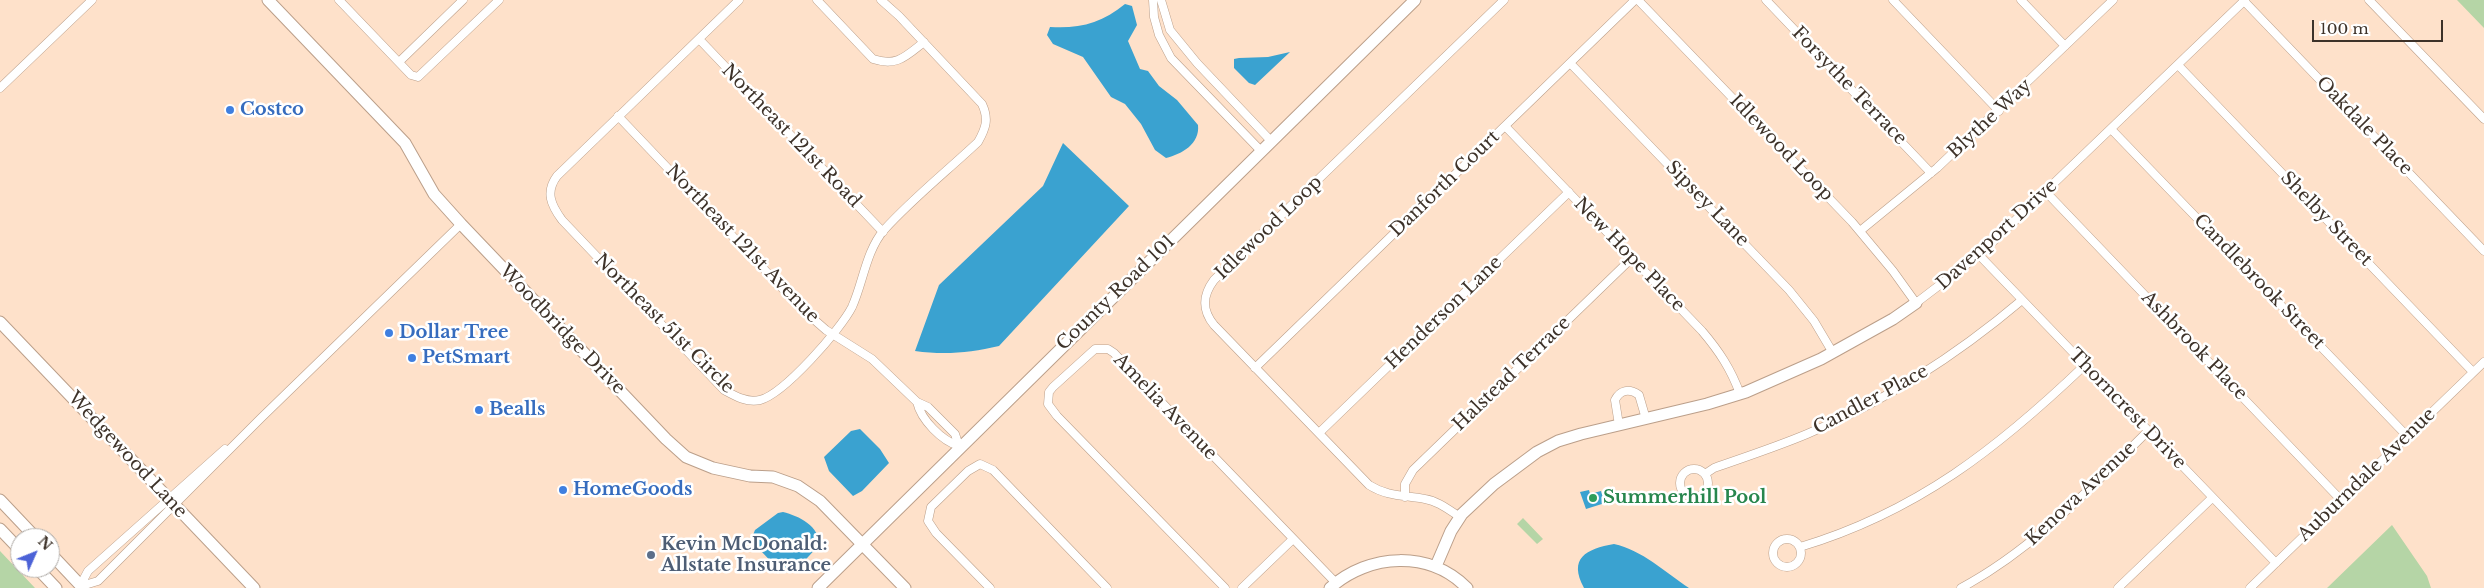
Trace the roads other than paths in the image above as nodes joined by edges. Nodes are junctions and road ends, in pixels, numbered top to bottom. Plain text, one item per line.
1 (92, 0) edge
2 (268, 0) edge
3 (339, 0) edge
4 (463, 0) edge
5 (499, 0) edge
6 (739, 0) edge
7 (817, 0) edge
8 (881, 0) edge
9 (1153, 0) edge
10 (1161, 0) edge
11 (1415, 0) edge
12 (1504, 0) edge
13 (1637, 0) edge
14 (1766, 0) edge
15 (1893, 0) edge
16 (2021, 0) edge
17 (2113, 0) edge
18 (2369, 0) edge
19 (2245, 1) edge
20 (699, 39) junction
21 (924, 42) junction
22 (2065, 46) junction
23 (399, 62) junction
24 (1570, 63) junction
25 (2178, 65) junction
26 (0, 88) edge
27 (1999, 111) junction
28 (618, 116) junction
29 (2484, 119) edge
30 (1505, 126) junction
31 (2111, 129) junction
32 (1272, 142) junction
33 (1262, 152) junction
34 (1931, 173) junction
35 (1569, 192) junction
36 (2046, 192) junction
37 (461, 224) junction
38 (1860, 231) junction
39 (883, 232) junction
40 (2484, 251) edge
41 (1979, 255) junction
42 (1632, 258) junction
43 (2022, 300) junction
44 (1916, 303) junction
45 (0, 322) edge
46 (833, 334) junction
47 (1833, 353) junction
48 (2484, 362) edge
49 (2085, 365) junction
50 (1255, 368) junction
51 (2473, 372) junction
52 (1740, 394) junction
53 (1646, 419) junction
54 (1619, 425) junction
55 (2148, 431) junction
56 (1319, 433) junction
57 (2407, 436) junction
58 (959, 446) junction
59 (1705, 474) dead end
60 (1405, 497) junction
61 (2212, 498) junction
62 (0, 500) edge
63 (2342, 500) junction
64 (171, 502) junction
65 (1460, 517) junction
66 (27, 528) edge
67 (0, 529) edge
68 (1293, 539) junction
69 (10, 540) edge
70 (863, 544) junction
71 (1800, 548) dead end
72 (2276, 563) junction
73 (60, 564) edge
74 (1436, 566) junction
75 (46, 578) edge
76 (1333, 586) edge
77 (81, 587) edge
78 (56, 588) edge
79 (254, 588) edge
80 (818, 588) edge
81 (905, 588) edge
82 (990, 588) edge
83 (1107, 588) edge
84 (1225, 588) edge
85 (1242, 588) edge
86 (1468, 588) edge
87 (1961, 588) edge
88 (2118, 588) edge
89 (2250, 588) edge

1 - 26 street
2 - 37 street, Woodbridge Drive
3 - 23 street
4 - 23 street
5 - 23 street
6 - 20 street, Northeast 51st Circle
7 - 21 street
8 - 21 street, Northeast 51st Circle
9 - 33 street
10 - 32 street
11 - 32 street, County Road 101
12 - 50 street, Idlewood Loop
13 - 24 street, Danforth Court
13 - 38 street, Idlewood Loop
14 - 34 street, Forsythe Terrace
15 - 27 street
16 - 22 street
17 - 22 street, Blythe Way
18 - 29 street
19 - 25 street, Davenport Drive
19 - 40 street, Oakdale Place
20 - 28 street, Northeast 51st Circle
20 - 39 street, Northeast 121st Road
21 - 39 street, Northeast 51st Circle
22 - 27 street, Blythe Way
24 - 30 street, Danforth Court
24 - 47 street, Sipsey Lane
25 - 31 street, Davenport Drive
25 - 51 street, Shelby Street
27 - 34 street, Blythe Way
28 - 46 street, Northeast 121st Avenue
28 - 46 street, Northeast 51st Circle
30 - 35 street, New Hope Place
30 - 50 street, Danforth Court
31 - 36 street, Davenport Drive
31 - 57 street, Candlebrook Street
32 - 33 street, County Road 101
33 - 58 street, County Road 101
34 - 38 street, Blythe Way
35 - 42 street, New Hope Place
35 - 56 street, Henderson Lane
36 - 41 street, Davenport Drive
36 - 63 street, Ashbrook Place
37 - 64 street
37 - 70 street, Woodbridge Drive
38 - 44 street, Idlewood Loop
39 - 46 street, Northeast 51st Circle
41 - 43 street, Thorncrest Drive
41 - 44 street, Davenport Drive
42 - 52 street, New Hope Place
42 - 60 street, Halstead Terrace
43 - 49 street, Thorncrest Drive
43 - 59 street, Candler Place
44 - 47 street, Davenport Drive
45 - 64 street, Wedgewood Lane
46 - 58 street, Northeast 121st Avenue
47 - 52 street, Davenport Drive
48 - 51 street, Auburndale Avenue
49 - 55 street, Thorncrest Drive
49 - 71 street
50 - 56 street, Idlewood Loop
51 - 57 street, Auburndale Avenue
52 - 53 street, Davenport Drive
53 - 54 street, Davenport Drive
53 - 54 street
54 - 65 street, Davenport Drive
55 - 61 street, Thorncrest Drive
55 - 87 street, Kenova Avenue
56 - 60 street, Idlewood Loop
57 - 63 street, Auburndale Avenue
58 - 70 street, County Road 101
60 - 65 street, Idlewood Loop
61 - 72 street, Thorncrest Drive
61 - 88 street
62 - 66 street
63 - 72 street, Auburndale Avenue
64 - 77 street
64 - 77 street
64 - 79 street, Wedgewood Lane
65 - 74 street, Davenport Drive
67 - 69 street
68 - 76 street, Amelia Avenue
68 - 84 street, Amelia Avenue
68 - 85 street
70 - 80 street, County Road 101
70 - 81 street, Woodbridge Drive
72 - 89 street, Auburndale Avenue
73 - 77 street
74 - 76 street
74 - 86 street
75 - 78 street
82 - 83 street

